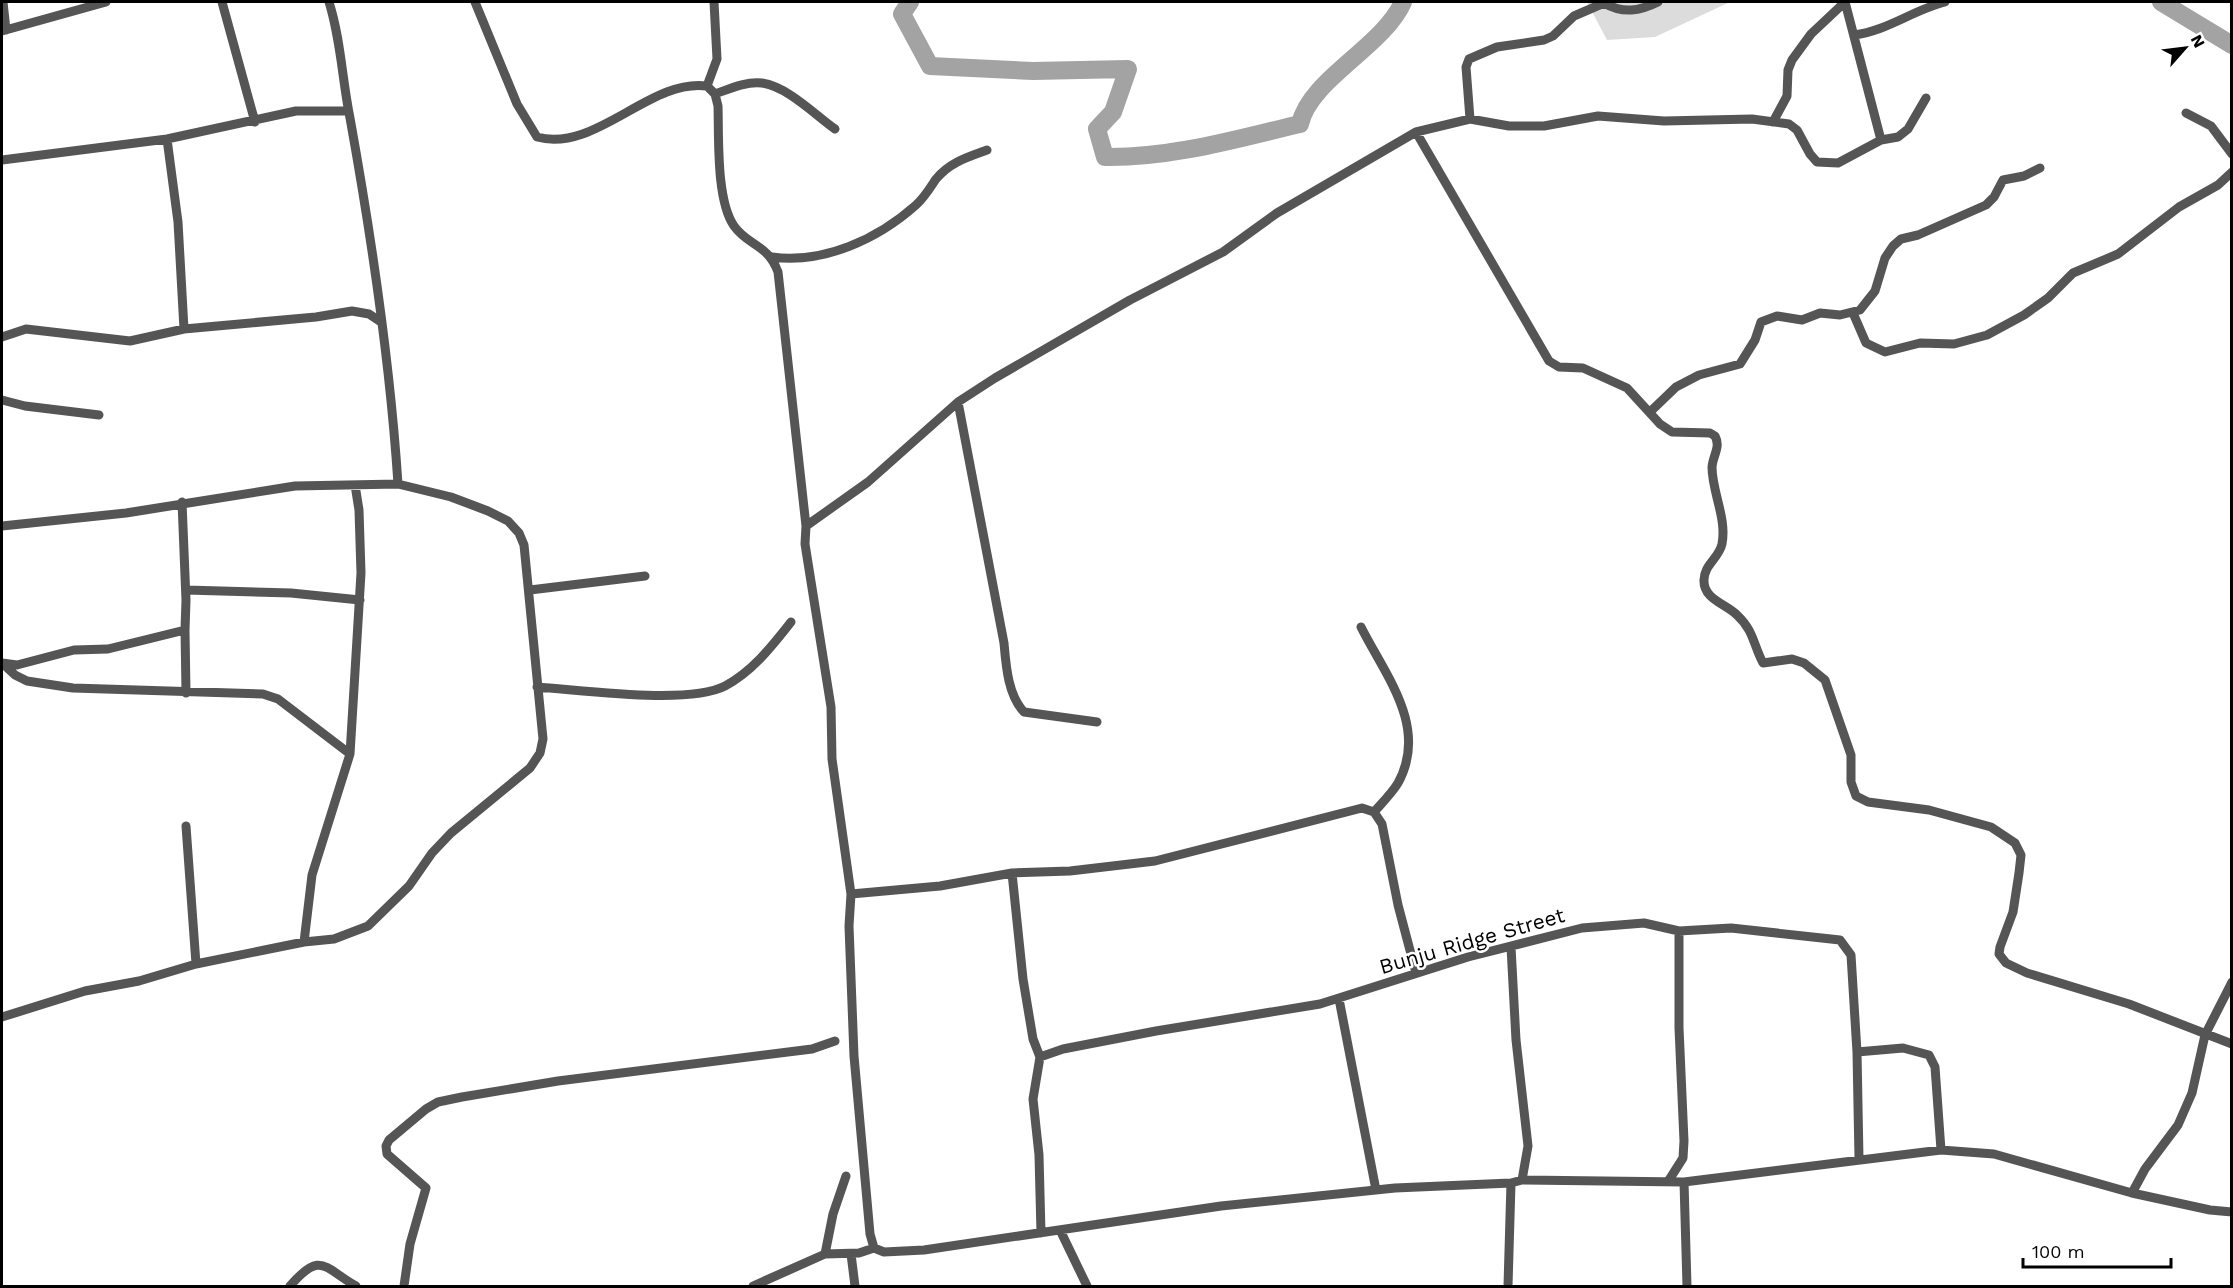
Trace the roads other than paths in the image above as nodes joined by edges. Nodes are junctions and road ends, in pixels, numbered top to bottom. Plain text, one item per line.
1 (3, 2) edge
2 (106, 2) edge
3 (222, 2) edge
4 (329, 2) edge
5 (475, 2) edge
6 (714, 2) edge
7 (1659, 2) edge
8 (1845, 2) edge
9 (1945, 2) edge
10 (4, 31) edge
11 (1854, 35) junction
12 (707, 86) junction
13 (715, 94) junction
14 (1926, 98) dead end
15 (348, 111) junction
16 (2186, 113) dead end
17 (1470, 119) junction
18 (255, 122) junction
19 (1773, 122) junction
20 (835, 129) dead end
21 (1416, 132) junction
22 (167, 139) junction
23 (1881, 140) junction
24 (987, 150) dead end
25 (2232, 154) edge
26 (2, 160) edge
27 (2040, 168) dead end
28 (2232, 172) edge
29 (772, 257) junction
30 (1853, 313) junction
31 (381, 322) junction
32 (184, 329) junction
33 (2, 337) edge
34 (2, 400) edge
35 (958, 402) junction
36 (1651, 411) junction
37 (99, 415) dead end
38 (399, 484) junction
39 (354, 485) junction
40 (182, 502) junction
41 (2, 526) edge
42 (806, 526) junction
43 (645, 576) dead end
44 (186, 590) junction
45 (530, 590) junction
46 (360, 600) junction
47 (791, 622) dead end
48 (1361, 627) dead end
49 (184, 630) junction
50 (2, 663) edge
51 (537, 687) junction
52 (186, 693) junction
53 (1097, 722) dead end
54 (350, 754) junction
55 (1374, 812) junction
56 (186, 826) dead end
57 (1012, 873) junction
58 (850, 894) junction
59 (1679, 931) junction
60 (304, 942) junction
61 (1511, 947) junction
62 (196, 964) junction
63 (1416, 973) junction
64 (2232, 982) edge
65 (1339, 999) junction
66 (2, 1017) edge
67 (2205, 1035) junction
68 (835, 1041) dead end
69 (2232, 1044) edge
70 (1857, 1052) junction
71 (1040, 1057) junction
72 (1941, 1150) junction
73 (1859, 1159) junction
74 (846, 1176) dead end
75 (1522, 1180) junction
76 (1669, 1180) junction
77 (1684, 1182) junction
78 (1511, 1183) junction
79 (1376, 1190) junction
80 (2132, 1193) junction
81 (2232, 1212) edge
82 (1060, 1230) junction
83 (1041, 1233) junction
84 (874, 1248) junction
85 (825, 1254) junction
86 (851, 1254) junction
87 (353, 1286) edge
88 (290, 1287) edge
89 (404, 1287) edge
90 (753, 1287) edge
91 (855, 1287) edge
92 (1087, 1287) edge
93 (1508, 1287) edge
94 (1687, 1287) edge

1 - 10 street
2 - 10 street
3 - 18 street
4 - 15 street
5 - 12 street
6 - 12 street
7 - 17 street
8 - 11 street
8 - 19 street
9 - 11 street
11 - 23 street
12 - 13 street
13 - 20 street
13 - 29 street
14 - 23 street
15 - 18 street
15 - 31 street
16 - 25 street
17 - 19 street
17 - 21 street
18 - 22 street
19 - 23 street
21 - 35 street
21 - 36 street
22 - 26 street
22 - 32 street
24 - 29 street
27 - 30 street
28 - 30 street
29 - 42 street
30 - 36 street
31 - 32 street
31 - 38 street
32 - 33 street
34 - 37 street
35 - 42 street
35 - 53 street
36 - 67 street
38 - 39 street
38 - 45 street
39 - 40 street
39 - 46 street
40 - 41 street
40 - 44 street
42 - 58 street
43 - 45 street
44 - 46 street
44 - 49 street
45 - 51 street
46 - 54 street
47 - 51 street
48 - 55 street
49 - 50 street
49 - 52 street
50 - 52 street
51 - 60 street
52 - 54 street
54 - 60 street
55 - 57 street
55 - 63 street
56 - 62 street
57 - 58 street
57 - 71 street
58 - 84 street
59 - 61 street, Bunju Ridge Street
59 - 70 street, Bunju Ridge Street
59 - 76 street
60 - 62 street
61 - 63 street, Bunju Ridge Street
61 - 75 street
62 - 66 street
63 - 65 street, Bunju Ridge Street
64 - 67 street
65 - 71 street, Bunju Ridge Street
65 - 79 street
67 - 69 street
67 - 80 street
68 - 89 street
70 - 72 street
70 - 73 street, Bunju Ridge Street
71 - 83 street
72 - 73 street
72 - 80 street
73 - 77 street
74 - 85 street
75 - 76 street
75 - 78 street
76 - 77 street
77 - 94 street
78 - 79 street
78 - 93 street
79 - 82 street
80 - 81 street
82 - 83 street
82 - 92 street
83 - 84 street
84 - 86 street
85 - 86 street
85 - 90 street
86 - 91 street
87 - 88 street

